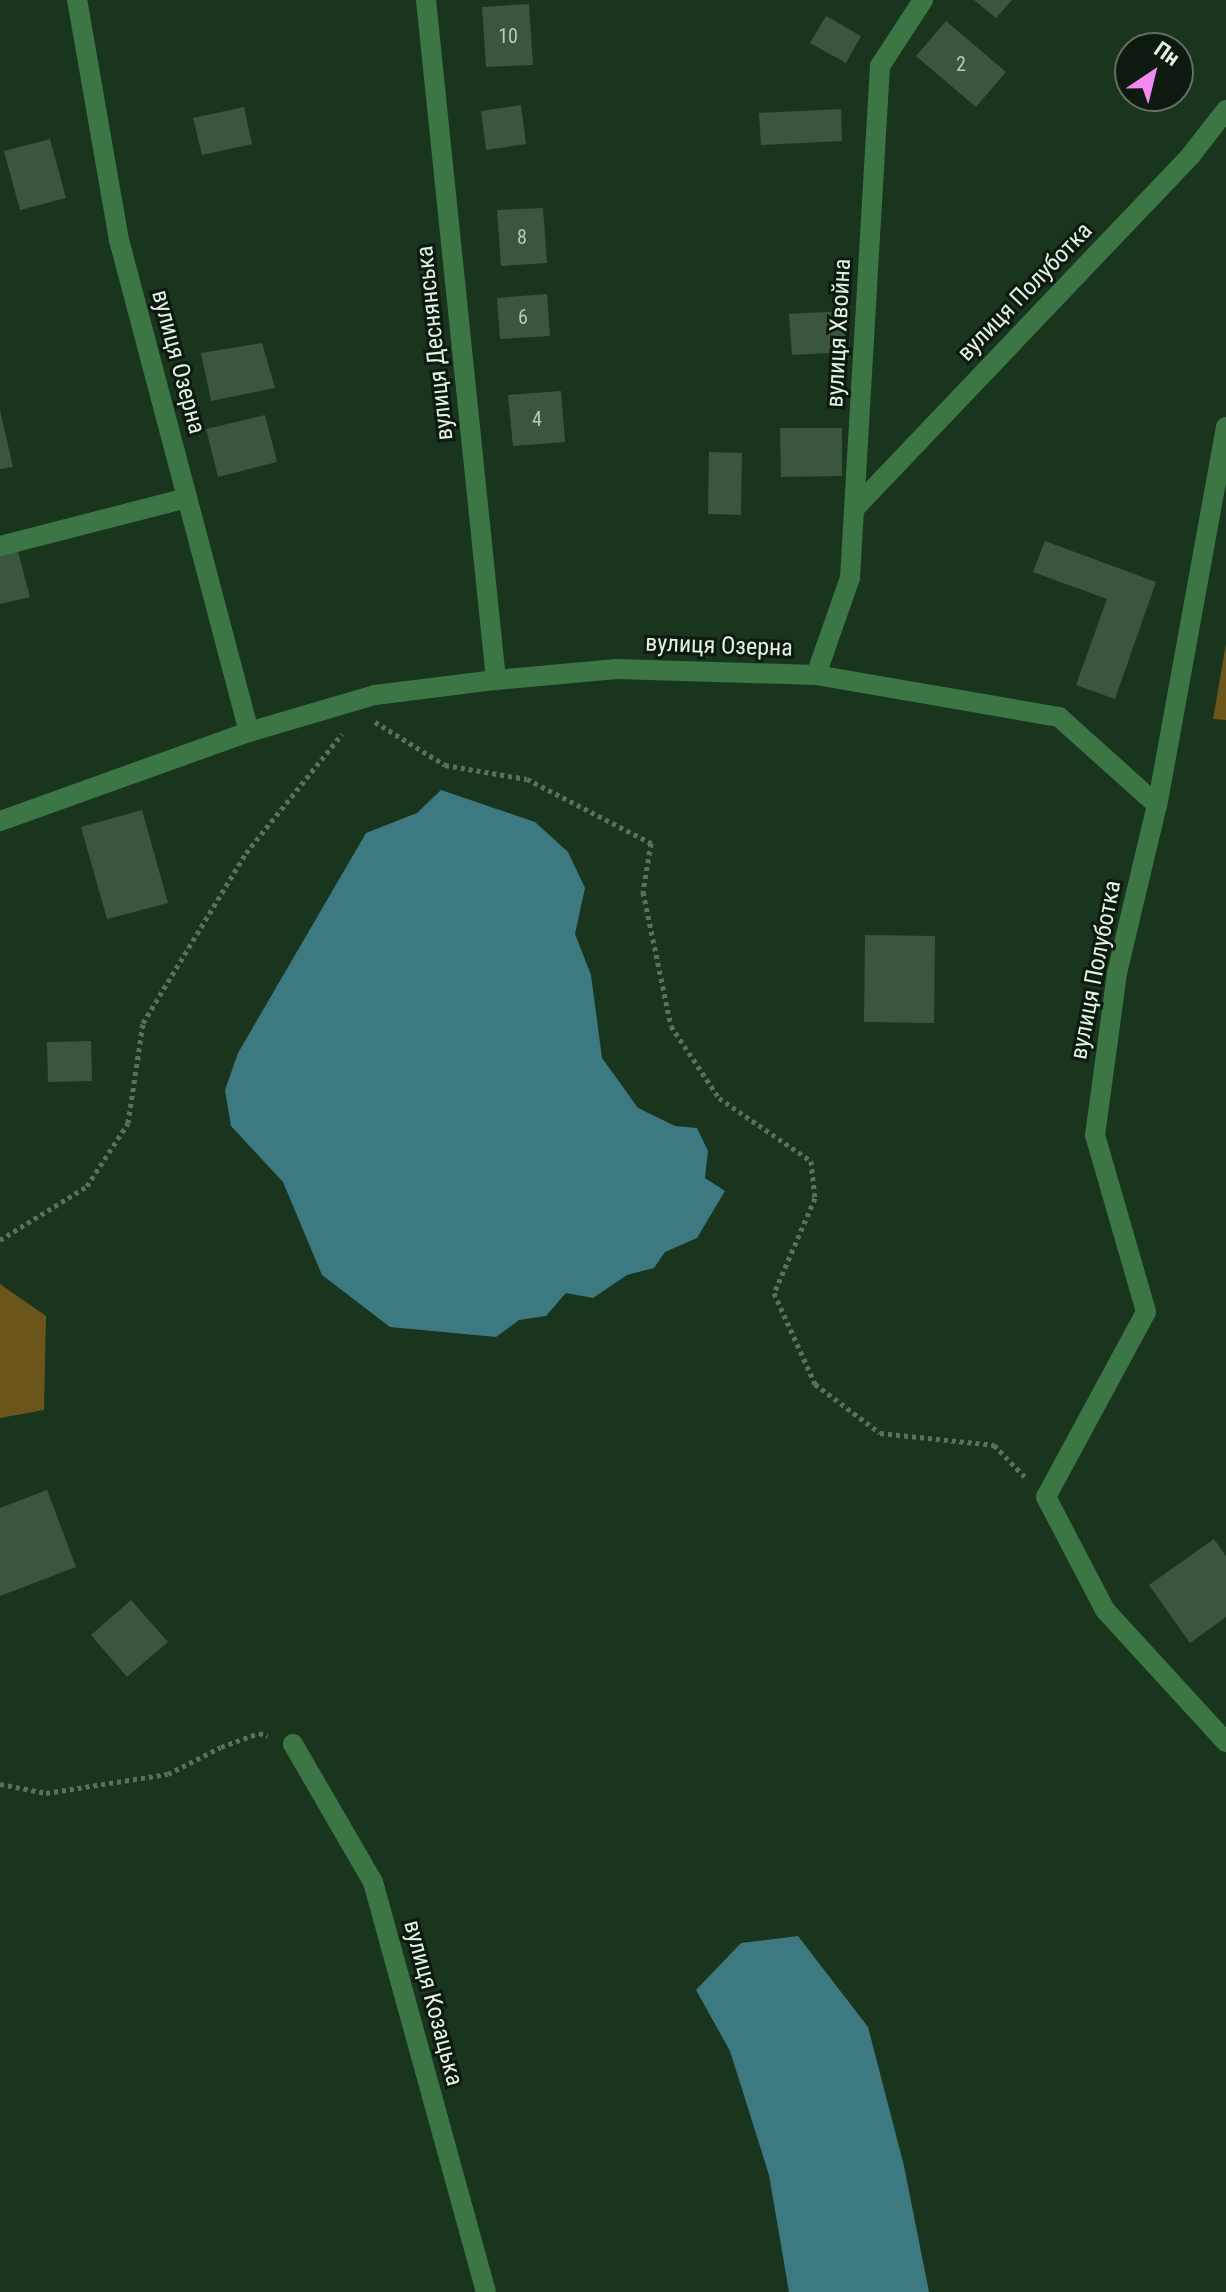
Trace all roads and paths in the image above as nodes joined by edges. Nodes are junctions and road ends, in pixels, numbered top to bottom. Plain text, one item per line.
1 (77, 0) edge
2 (426, 0) edge
3 (923, 0) edge
4 (1226, 110) edge
5 (1226, 427) edge
6 (187, 498) junction
7 (857, 506) junction
8 (0, 546) edge
9 (816, 675) junction
10 (496, 680) junction
11 (375, 695) junction
12 (360, 713) junction
13 (249, 732) junction
14 (1157, 805) junction
15 (0, 821) edge
16 (0, 1240) edge
17 (1046, 1497) junction
18 (1226, 1742) edge
19 (293, 1744) joint
20 (0, 1784) edge
21 (486, 2292) edge

1 - 6 street, вулиця Озерна
2 - 10 street, вулиця Деснянська
3 - 7 street, вулиця Хвойна
4 - 7 street, вулиця Полуботка
5 - 14 street, вулиця Полуботка
6 - 8 street
6 - 13 street, вулиця Озерна
7 - 9 street, вулиця Хвойна
9 - 10 street, вулиця Озерна
9 - 14 street, вулиця Озерна
10 - 11 street, вулиця Озерна
11 - 12 path
11 - 13 street, вулиця Озерна
12 - 16 path
12 - 17 path
13 - 15 street, вулиця Озерна
14 - 17 street, вулиця Полуботка
17 - 18 street
19 - 20 path
19 - 21 street, вулиця Козацька

